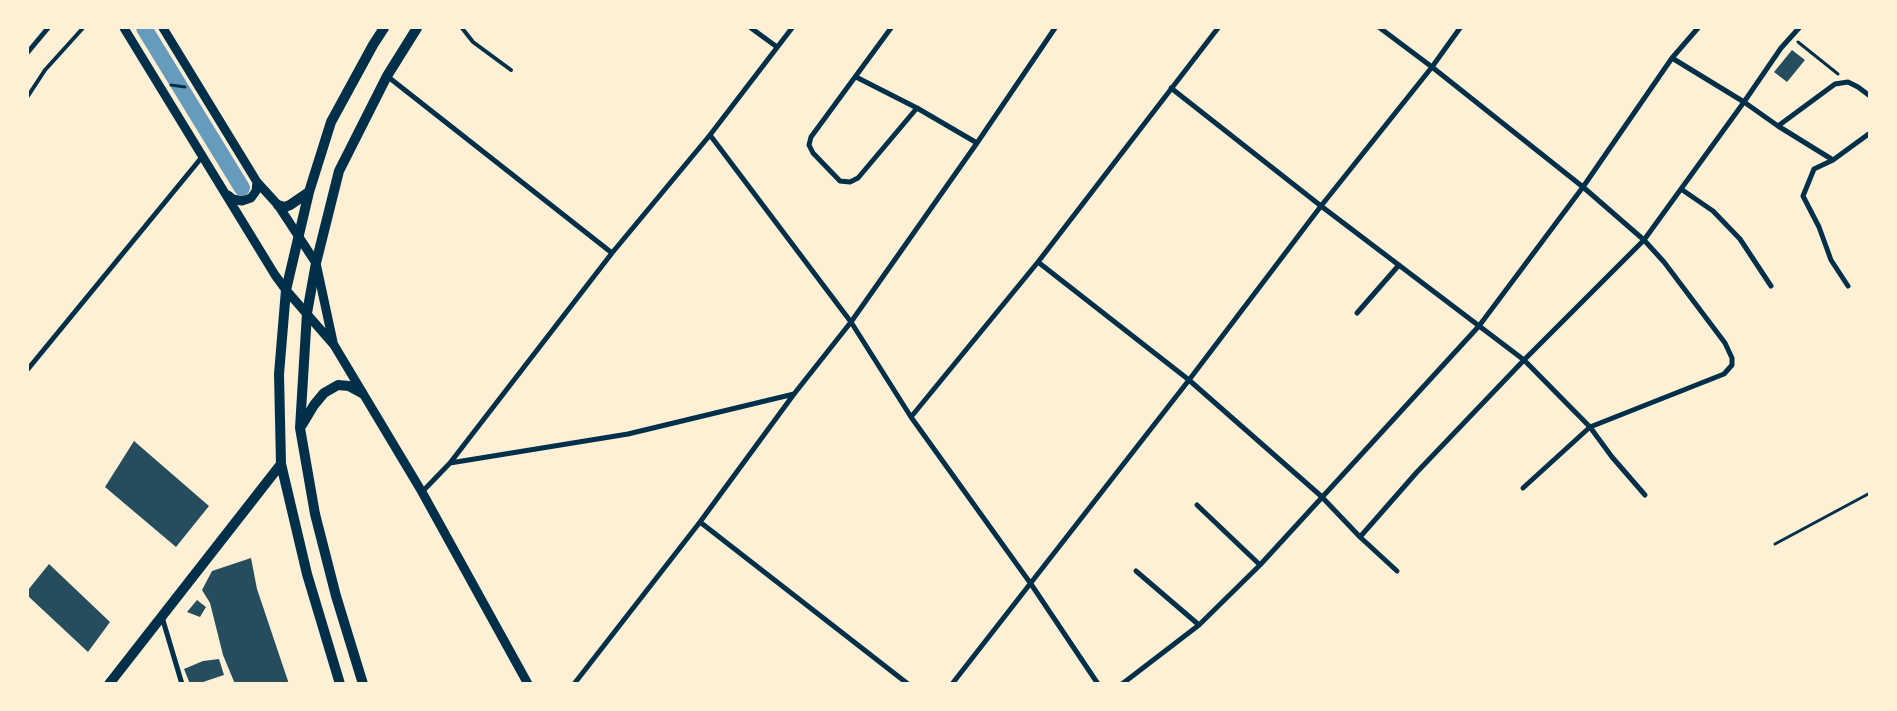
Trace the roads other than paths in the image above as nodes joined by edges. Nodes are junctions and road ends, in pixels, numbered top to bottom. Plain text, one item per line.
1 (48, 28) edge
2 (83, 28) edge
3 (124, 28) edge
4 (163, 28) edge
5 (384, 28) edge
6 (417, 28) edge
7 (462, 28) edge
8 (751, 28) edge
9 (792, 28) edge
10 (891, 28) edge
11 (1056, 28) edge
12 (1218, 28) edge
13 (1380, 28) edge
14 (1460, 28) edge
15 (1698, 28) edge
16 (1799, 28) edge
17 (777, 47) junction
18 (28, 52) edge
19 (1672, 58) junction
20 (1432, 67) junction
21 (512, 70) dead end
22 (386, 76) junction
23 (856, 77) junction
24 (1171, 88) junction
25 (28, 96) edge
26 (1870, 96) edge
27 (1744, 102) junction
28 (917, 108) junction
29 (1778, 126) junction
30 (1870, 133) edge
31 (710, 135) junction
32 (977, 144) junction
33 (202, 157) junction
34 (1833, 160) junction
35 (258, 182) junction
36 (1583, 188) junction
37 (1681, 189) junction
38 (309, 192) junction
39 (226, 193) junction
40 (278, 204) junction
41 (1321, 206) junction
42 (298, 234) junction
43 (1644, 240) junction
44 (612, 253) junction
45 (1038, 262) junction
46 (316, 263) junction
47 (1399, 266) junction
48 (1772, 286) dead end
49 (1848, 286) dead end
50 (286, 290) junction
51 (307, 313) junction
52 (1357, 313) dead end
53 (851, 322) junction
54 (1479, 326) junction
55 (334, 345) junction
56 (1524, 360) junction
57 (28, 369) edge
58 (1189, 380) junction
59 (362, 394) junction
60 (794, 394) junction
61 (912, 417) junction
62 (1590, 427) junction
63 (300, 428) junction
64 (450, 463) junction
65 (281, 464) junction
66 (1522, 488) dead end
67 (422, 492) junction
68 (1645, 495) dead end
69 (1322, 496) junction
70 (1197, 506) dead end
71 (700, 522) junction
72 (1360, 537) junction
73 (1260, 565) junction
74 (1136, 571) dead end
75 (1397, 571) dead end
76 (1031, 584) junction
77 (162, 617) junction
78 (1199, 625) junction
79 (110, 684) edge
80 (182, 684) edge
81 (340, 684) edge
82 (363, 684) edge
83 (528, 684) edge
84 (574, 684) edge
85 (908, 684) edge
86 (952, 684) edge
87 (1098, 684) edge
88 (1122, 684) edge

1 - 18 street
2 - 25 lane
3 - 33 street
4 - 35 street
5 - 38 main road
6 - 22 main road
7 - 21 lane
8 - 17 street
9 - 17 street
10 - 23 street
11 - 32 street
12 - 24 street
13 - 20 street
14 - 20 street
15 - 19 street
16 - 27 street
17 - 31 street
19 - 27 street
19 - 36 street
20 - 36 street
20 - 41 street
22 - 44 street
22 - 46 main road
23 - 28 street
23 - 28 street
24 - 41 street
24 - 45 street
26 - 29 street
27 - 29 street
27 - 37 street
28 - 32 street
29 - 34 street
30 - 34 street
31 - 44 street
31 - 53 street
32 - 53 street
33 - 39 street
33 - 57 street
34 - 49 street
35 - 39 street
35 - 40 street
36 - 43 street
36 - 54 street
37 - 43 street
37 - 48 street
38 - 40 main road
38 - 42 main road
39 - 50 street
40 - 42 street
41 - 47 street
41 - 58 street
42 - 46 street
42 - 50 main road
43 - 56 street
43 - 62 street
44 - 64 street
45 - 58 street
45 - 61 street
46 - 51 main road
46 - 55 street
47 - 52 street
47 - 54 street
50 - 51 street
50 - 65 main road
51 - 55 street
51 - 63 main road
53 - 60 street
53 - 61 street
54 - 56 street
54 - 69 street
55 - 59 street
56 - 62 street
56 - 72 street
58 - 69 street
58 - 76 street
59 - 63 main road
59 - 67 street
60 - 64 street
60 - 71 street
61 - 76 street
62 - 66 street
62 - 68 street
63 - 82 main road
64 - 67 street
65 - 77 main road
65 - 81 main road
67 - 83 street
69 - 72 street
69 - 73 street
70 - 73 street
71 - 84 street
71 - 85 street
72 - 75 street
73 - 78 street
74 - 78 street
76 - 86 street
76 - 87 street
77 - 79 main road
77 - 80 street
78 - 88 street

